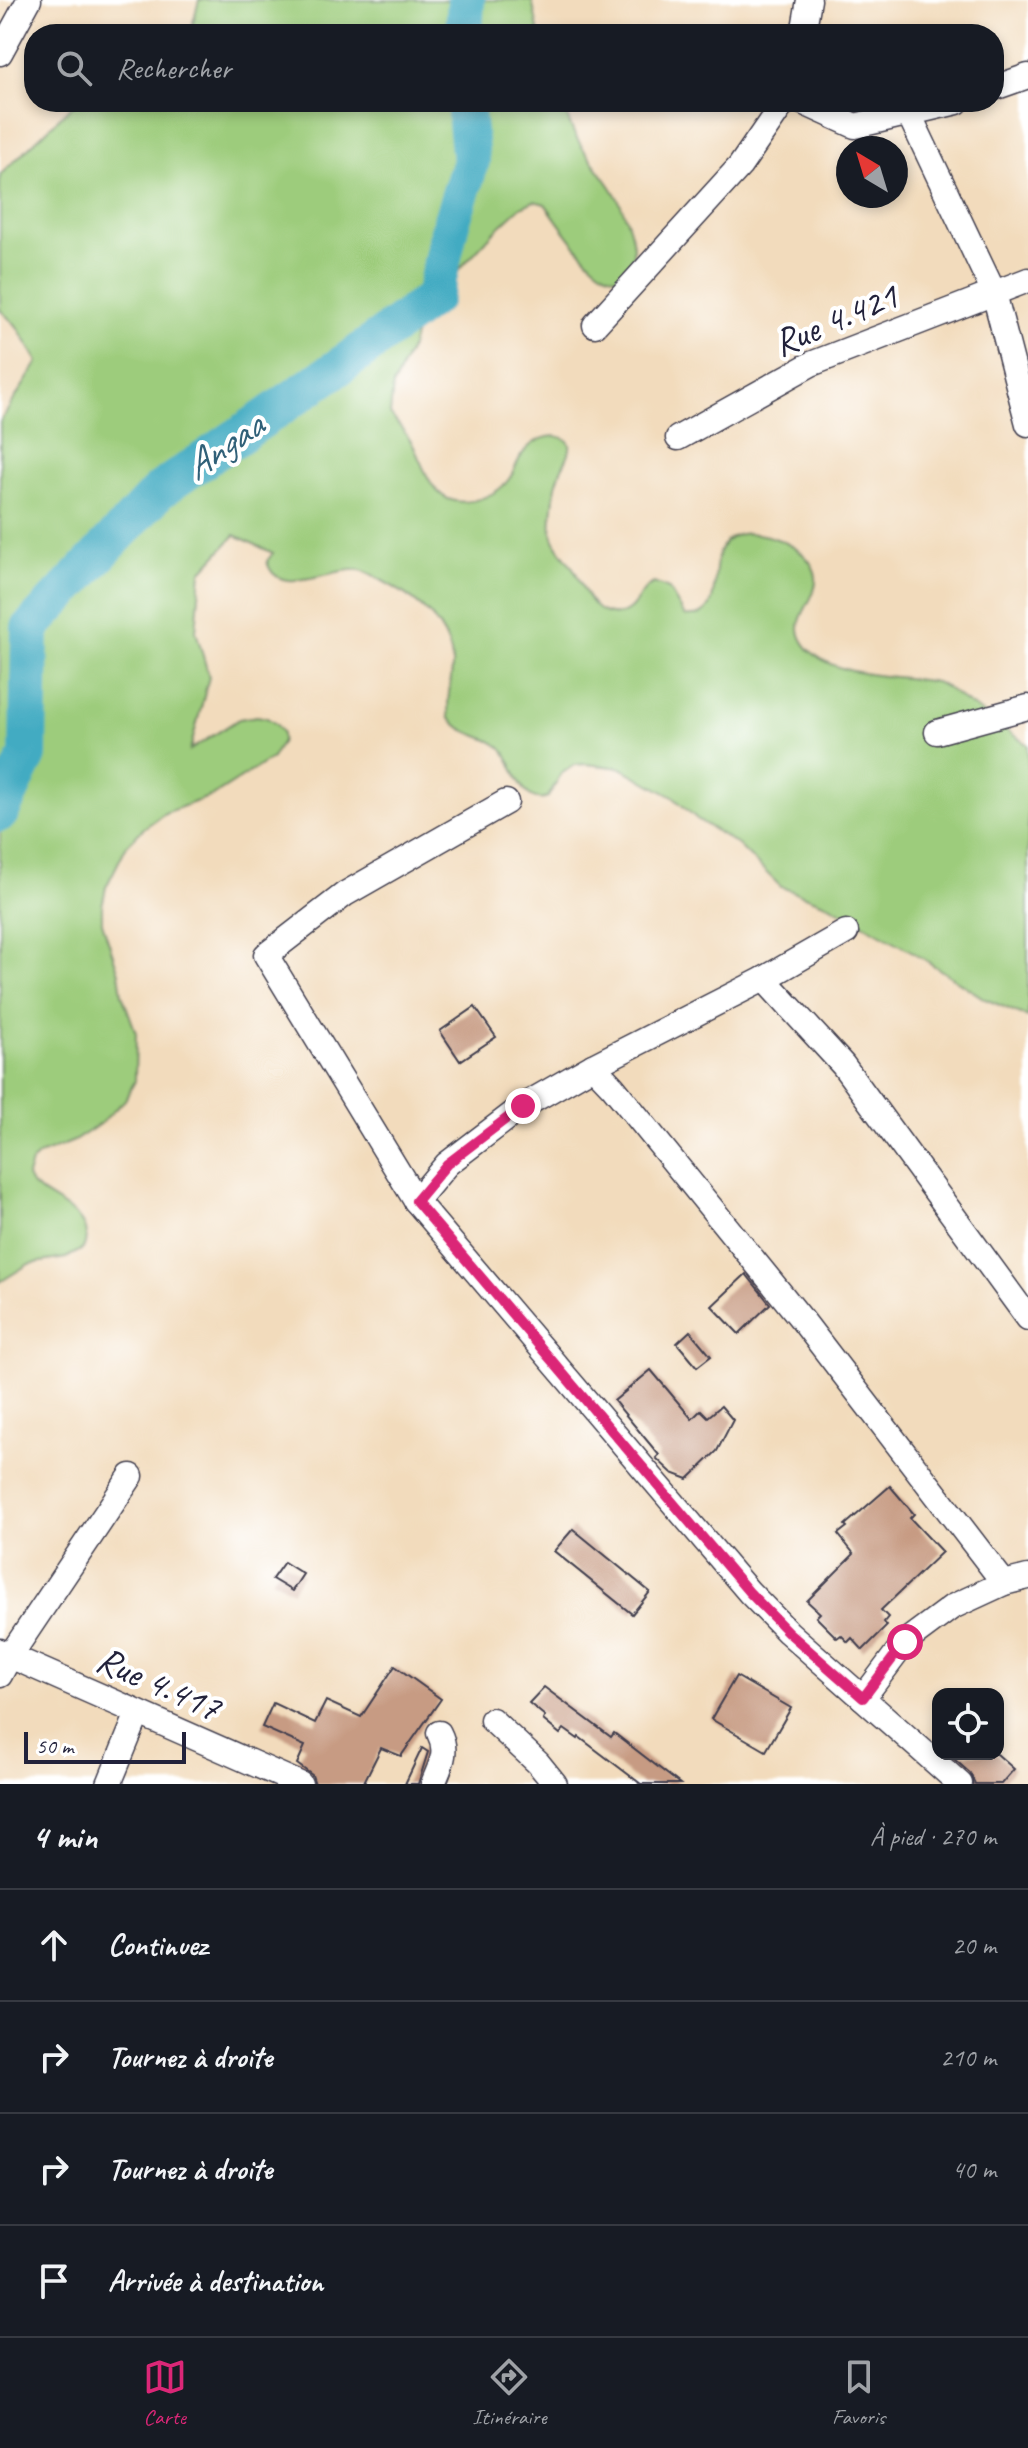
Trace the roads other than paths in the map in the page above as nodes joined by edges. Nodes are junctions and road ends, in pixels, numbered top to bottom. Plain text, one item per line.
1 (809, 0) edge
2 (23, 2) edge
3 (805, 24) edge
4 (0, 53) edge
5 (1028, 76) edge
6 (1004, 84) edge
7 (777, 112) edge
8 (824, 112) edge
9 (918, 112) edge
10 (909, 114) junction
11 (1028, 280) edge
12 (994, 293) junction
13 (595, 325) dead end
14 (1028, 424) edge
15 (678, 438) dead end
16 (1028, 707) edge
17 (937, 732) dead end
18 (506, 802) dead end
19 (846, 932) dead end
20 (764, 979) junction
21 (593, 1066) junction
22 (416, 1201) junction
23 (1028, 1318) edge
24 (131, 1476) dead end
25 (1016, 1580) edge
26 (3, 1661) edge
27 (863, 1698) junction
28 (138, 1713) junction
29 (492, 1720) dead end
30 (439, 1733) dead end
31 (109, 1784) edge
32 (300, 1784) edge
33 (433, 1784) edge
34 (555, 1784) edge
35 (960, 1784) edge

1 - 3 street
2 - 4 street
5 - 6 street
7 - 13 street
8 - 10 street
9 - 10 street
10 - 12 street
11 - 12 street, Rue 4.421
12 - 14 street
12 - 15 street, Rue 4.421
16 - 17 street
18 - 22 street
19 - 20 street
20 - 21 street
20 - 23 street
21 - 22 street
21 - 25 street
22 - 27 street
24 - 26 street
25 - 27 street
26 - 28 street, Rue 4.417
27 - 35 street
28 - 31 street
28 - 32 street, Rue 4.417
29 - 34 street
30 - 33 street

